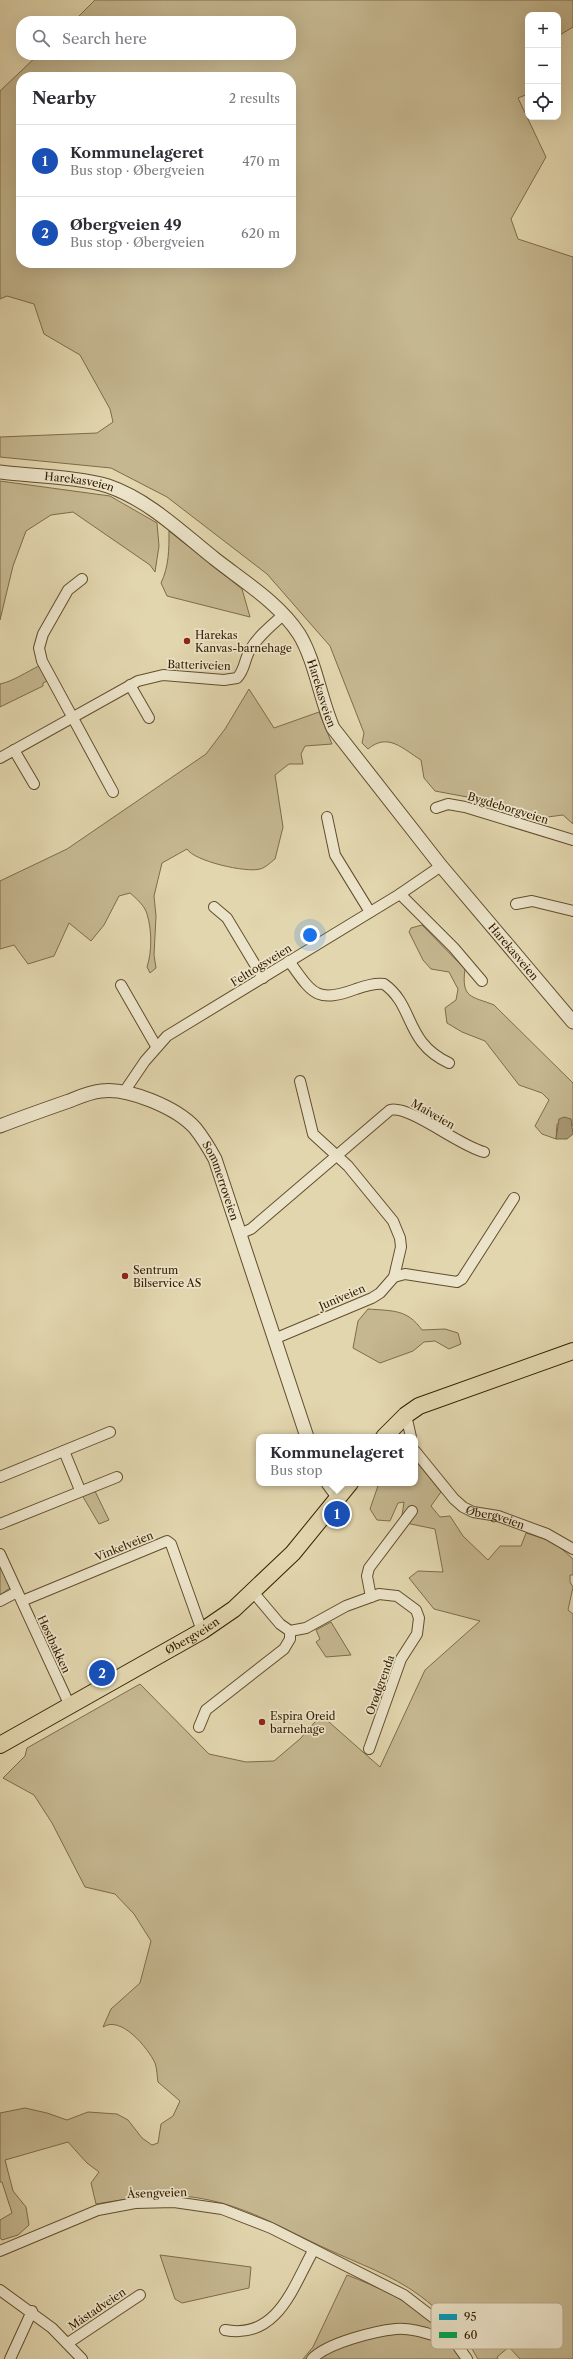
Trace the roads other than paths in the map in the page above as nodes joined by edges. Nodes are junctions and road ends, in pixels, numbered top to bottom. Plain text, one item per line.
1 (0, 472) edge
2 (82, 579) dead end
3 (283, 615) junction
4 (130, 685) junction
5 (72, 717) junction
6 (149, 718) dead end
7 (14, 750) junction
8 (0, 758) edge
9 (34, 784) dead end
10 (113, 792) dead end
11 (436, 808) dead end
12 (327, 817) dead end
13 (573, 840) edge
14 (441, 866) junction
15 (400, 894) junction
16 (516, 904) dead end
17 (214, 907) dead end
18 (573, 911) edge
19 (370, 912) junction
20 (289, 961) junction
21 (263, 978) junction
22 (482, 982) dead end
23 (121, 985) dead end
24 (573, 1022) edge
25 (156, 1046) junction
26 (449, 1063) dead end
27 (300, 1081) dead end
28 (124, 1092) junction
29 (0, 1126) edge
30 (484, 1152) dead end
31 (336, 1155) junction
32 (514, 1198) dead end
33 (240, 1234) junction
34 (394, 1277) junction
35 (274, 1339) junction
36 (573, 1351) edge
37 (406, 1415) junction
38 (110, 1432) dead end
39 (306, 1434) edge
40 (387, 1434) edge
41 (410, 1434) edge
42 (64, 1451) junction
43 (418, 1455) edge
44 (0, 1477) edge
45 (117, 1477) dead end
46 (330, 1486) edge
47 (348, 1486) edge
48 (80, 1490) junction
49 (339, 1498) junction
50 (412, 1511) dead end
51 (0, 1524) edge
52 (573, 1549) edge
53 (0, 1554) edge
54 (17, 1592) junction
55 (253, 1592) junction
56 (371, 1597) junction
57 (22, 1601) junction
58 (0, 1602) edge
59 (202, 1631) junction
60 (290, 1631) junction
61 (70, 1706) junction
62 (199, 1726) dead end
63 (0, 1745) edge
64 (369, 1749) dead end
65 (0, 2251) edge
66 (313, 2251) junction
67 (0, 2290) edge
68 (140, 2295) dead end
69 (32, 2311) junction
70 (431, 2316) edge
71 (225, 2330) dead end
72 (431, 2334) edge
73 (68, 2343) junction
74 (460, 2349) edge
75 (10, 2359) edge
76 (82, 2359) edge
77 (312, 2359) edge
78 (466, 2359) edge

1 - 3 street, Harekasveien
2 - 5 street
3 - 4 street, Batteriveien
3 - 14 street, Harekasveien
4 - 5 street, Batteriveien
4 - 6 street
5 - 7 street, Batteriveien
5 - 10 street
7 - 8 street, Batteriveien
7 - 9 street
11 - 13 street, Bygdeborgveien
12 - 19 street
14 - 15 street, Felttogsveien
14 - 24 street, Harekasveien
15 - 19 street, Felttogsveien
15 - 22 street
16 - 18 street
17 - 21 street
19 - 20 street, Felttogsveien
20 - 21 street, Felttogsveien
20 - 26 street
21 - 25 street, Felttogsveien
23 - 25 street
25 - 28 street, Felttogsveien
27 - 31 street
28 - 29 street, Sommerroveien
28 - 33 street, Sommerroveien
30 - 31 street, Maiveien
31 - 33 street, Maiveien
31 - 34 street
32 - 34 street
33 - 35 street, Sommerroveien
34 - 35 street, Juniveien
35 - 39 street, Sommerroveien
36 - 37 main road
37 - 40 main road
37 - 41 street
38 - 42 street
42 - 44 street
42 - 48 street
43 - 52 street, Øbergveien
45 - 48 street
46 - 49 street
47 - 49 main road, Øbergveien
48 - 51 street
49 - 55 main road, Øbergveien
50 - 56 street
53 - 54 street, Høstbakken
54 - 57 street, Høstbakken
54 - 58 street
55 - 59 main road, Øbergveien
55 - 60 street
56 - 60 street, Orødgrenda
56 - 64 street, Orødgrenda
57 - 59 street, Vinkelveien
57 - 61 street, Høstbakken
59 - 61 main road, Øbergveien
60 - 62 street
61 - 63 main road, Øbergveien
65 - 66 street, Åsengveien
66 - 70 street, Åsengveien
66 - 71 street
67 - 69 street, Måstadveien
68 - 73 street, Måstadveien
69 - 73 street, Måstadveien
69 - 75 street
72 - 77 street
73 - 76 street, Måstadveien
74 - 78 street, Åsengveien

